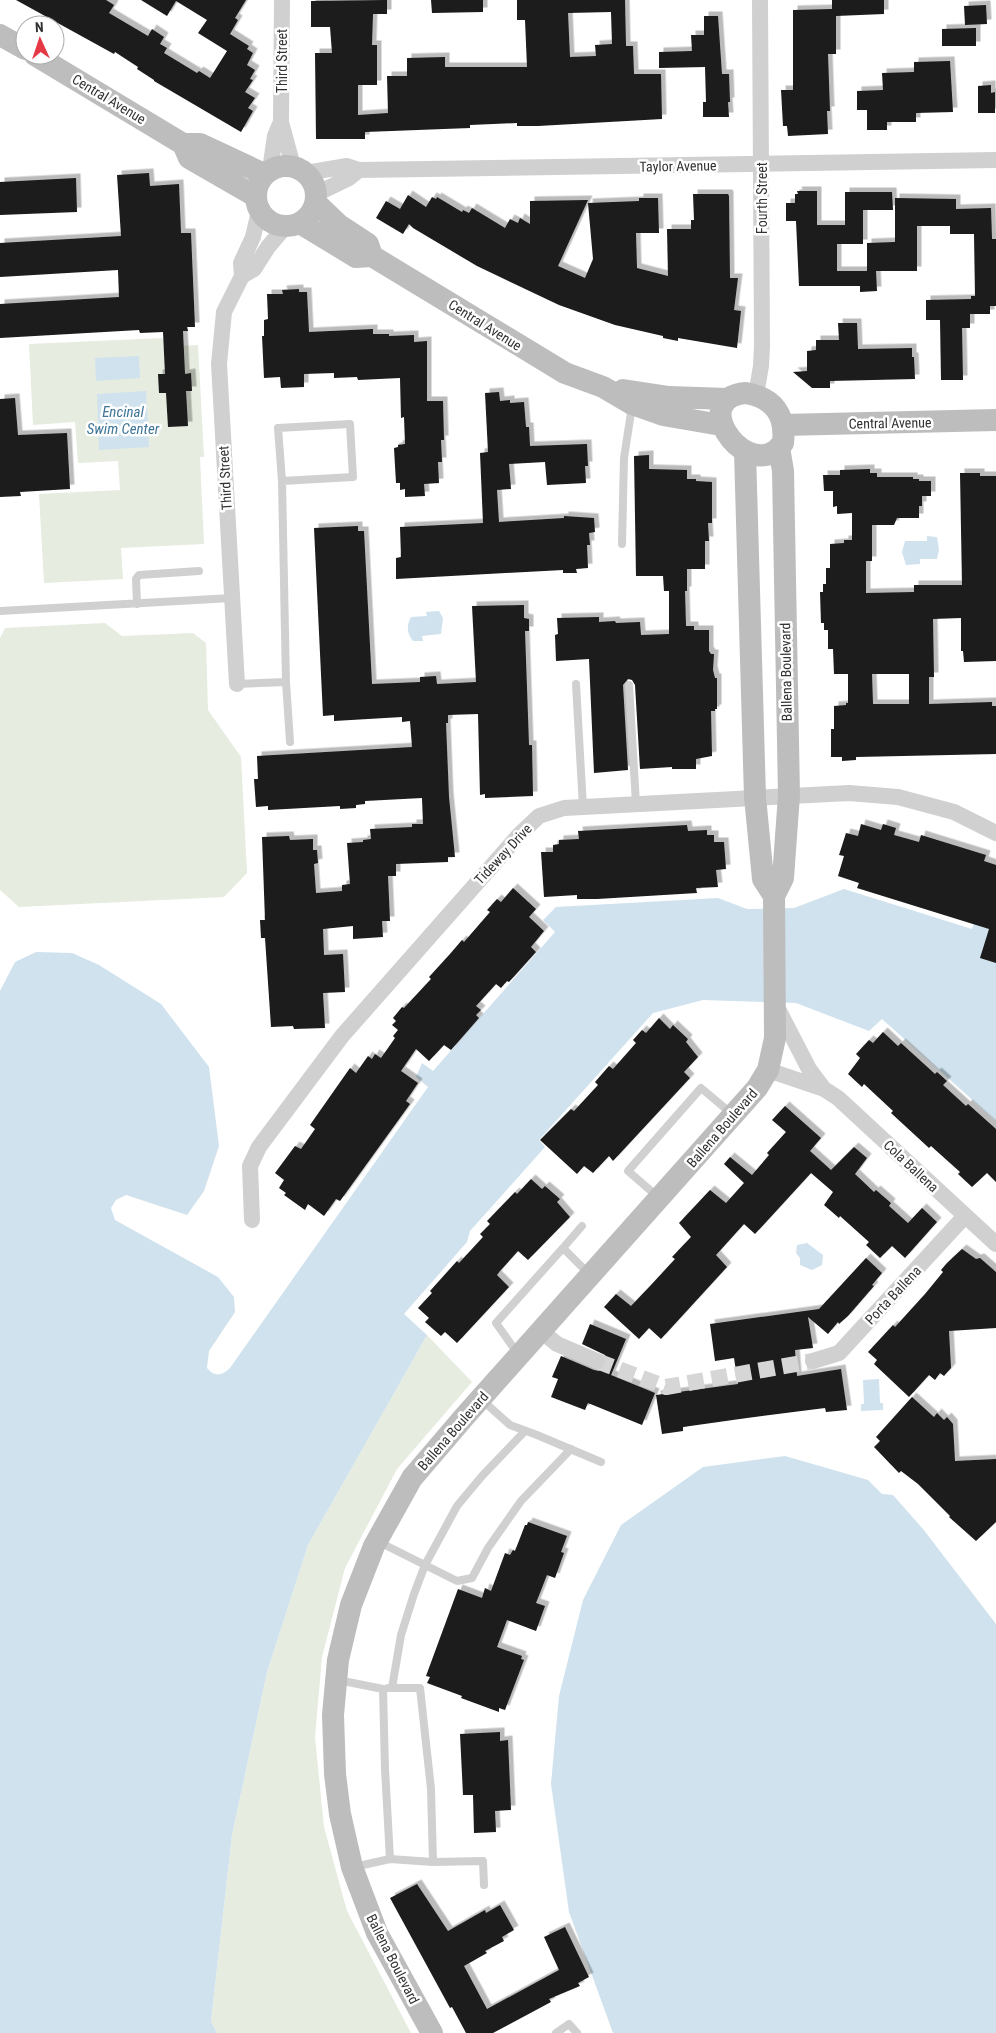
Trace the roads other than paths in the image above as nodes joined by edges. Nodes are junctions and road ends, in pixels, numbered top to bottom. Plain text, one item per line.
1 (282, 0) edge
2 (760, 0) edge
3 (0, 35) edge
4 (15, 43) edge
5 (52, 65) edge
6 (282, 122) junction
7 (183, 144) junction
8 (996, 160) edge
9 (762, 165) junction
10 (300, 170) junction
11 (359, 170) junction
12 (267, 172) junction
13 (316, 199) junction
14 (257, 204) junction
15 (292, 225) junction
16 (372, 256) junction
17 (242, 276) junction
18 (603, 387) junction
19 (756, 395) junction
20 (727, 399) junction
21 (632, 404) junction
22 (996, 420) edge
23 (721, 425) junction
24 (781, 436) junction
25 (746, 452) junction
26 (282, 481) junction
27 (622, 544) dead end
28 (199, 571) dead end
29 (232, 598) junction
30 (137, 604) junction
31 (0, 612) edge
32 (286, 682) junction
33 (237, 684) joint
34 (576, 684) dead end
35 (629, 686) dead end
36 (290, 742) dead end
37 (789, 795) junction
38 (755, 797) junction
39 (636, 804) junction
40 (583, 807) junction
41 (996, 832) edge
42 (774, 896) junction
43 (776, 1006) junction
44 (768, 1070) junction
45 (824, 1089) junction
46 (733, 1115) junction
47 (659, 1199) junction
48 (965, 1216) junction
49 (252, 1220) dead end
50 (582, 1226) dead end
51 (996, 1244) edge
52 (563, 1248) junction
53 (591, 1275) junction
54 (541, 1331) junction
55 (519, 1355) junction
56 (598, 1361) tunnel mouth
57 (813, 1361) tunnel mouth
58 (480, 1399) junction
59 (525, 1431) junction
60 (571, 1449) junction
61 (601, 1462) dead end
62 (377, 1541) junction
63 (425, 1565) junction
64 (336, 1680) junction
65 (383, 1688) junction
66 (392, 1688) junction
67 (390, 1859) junction
68 (433, 1862) junction
69 (352, 1867) junction
70 (484, 1885) dead end
71 (432, 2033) edge
72 (556, 2033) edge
73 (577, 2033) edge

1 - 6 street, Third Street
2 - 9 street, Fourth Street
3 - 4 street
5 - 7 street, Central Avenue
6 - 10 street, Third Street
6 - 12 street, Third Street
7 - 12 street, Central Avenue
7 - 14 street, Central Avenue
8 - 9 street, Taylor Avenue
9 - 11 street, Taylor Avenue
9 - 19 street, Fourth Street
10 - 11 street, Taylor Avenue
10 - 12 street
10 - 13 street
11 - 13 street
12 - 14 street
13 - 15 street
13 - 16 street, Central Avenue
14 - 15 street
14 - 17 street, Third Street
15 - 16 street, Central Avenue
15 - 17 street, Third Street
16 - 18 street, Central Avenue
17 - 29 street, Third Street
18 - 20 street, Central Avenue
18 - 21 street, Central Avenue
19 - 20 street
19 - 24 street
20 - 23 street
21 - 23 street, Central Avenue
21 - 27 lane
22 - 24 street, Central Avenue
23 - 25 street
24 - 25 street
24 - 37 street, Ballena Boulevard
25 - 38 street, Ballena Boulevard
26 - 26 lane
26 - 32 lane
28 - 30 lane
29 - 30 lane
29 - 33 street, Third Street
30 - 31 lane
32 - 33 lane
32 - 36 lane
34 - 40 lane
35 - 39 lane
37 - 38 street, Tideway Drive
37 - 41 street, Tideway Drive
37 - 42 street, Ballena Boulevard
38 - 39 street, Tideway Drive
38 - 42 street, Ballena Boulevard
39 - 40 street, Tideway Drive
40 - 49 street, Tideway Drive
42 - 43 street, Ballena Boulevard
43 - 44 street, Ballena Boulevard
43 - 45 street, Cola Ballena
44 - 45 street, Cola Ballena
44 - 46 street, Ballena Boulevard
45 - 48 street, Cola Ballena
46 - 47 street, Ballena Boulevard
46 - 47 lane
47 - 53 street, Ballena Boulevard
48 - 51 street, Cola Ballena
48 - 57 street, Porta Ballena
50 - 52 lane
52 - 53 lane
52 - 55 lane
53 - 54 street, Ballena Boulevard
54 - 55 street, Ballena Boulevard
54 - 56 street
55 - 58 street, Ballena Boulevard
58 - 59 lane
58 - 62 street, Ballena Boulevard
59 - 60 lane
59 - 63 lane
60 - 61 lane
60 - 63 lane
62 - 63 lane
62 - 64 street, Ballena Boulevard
63 - 66 lane
64 - 65 lane
64 - 69 street, Ballena Boulevard
65 - 66 lane
65 - 67 lane
66 - 68 lane
67 - 68 lane
67 - 69 lane
68 - 70 lane
69 - 71 street, Ballena Boulevard
72 - 73 lane

